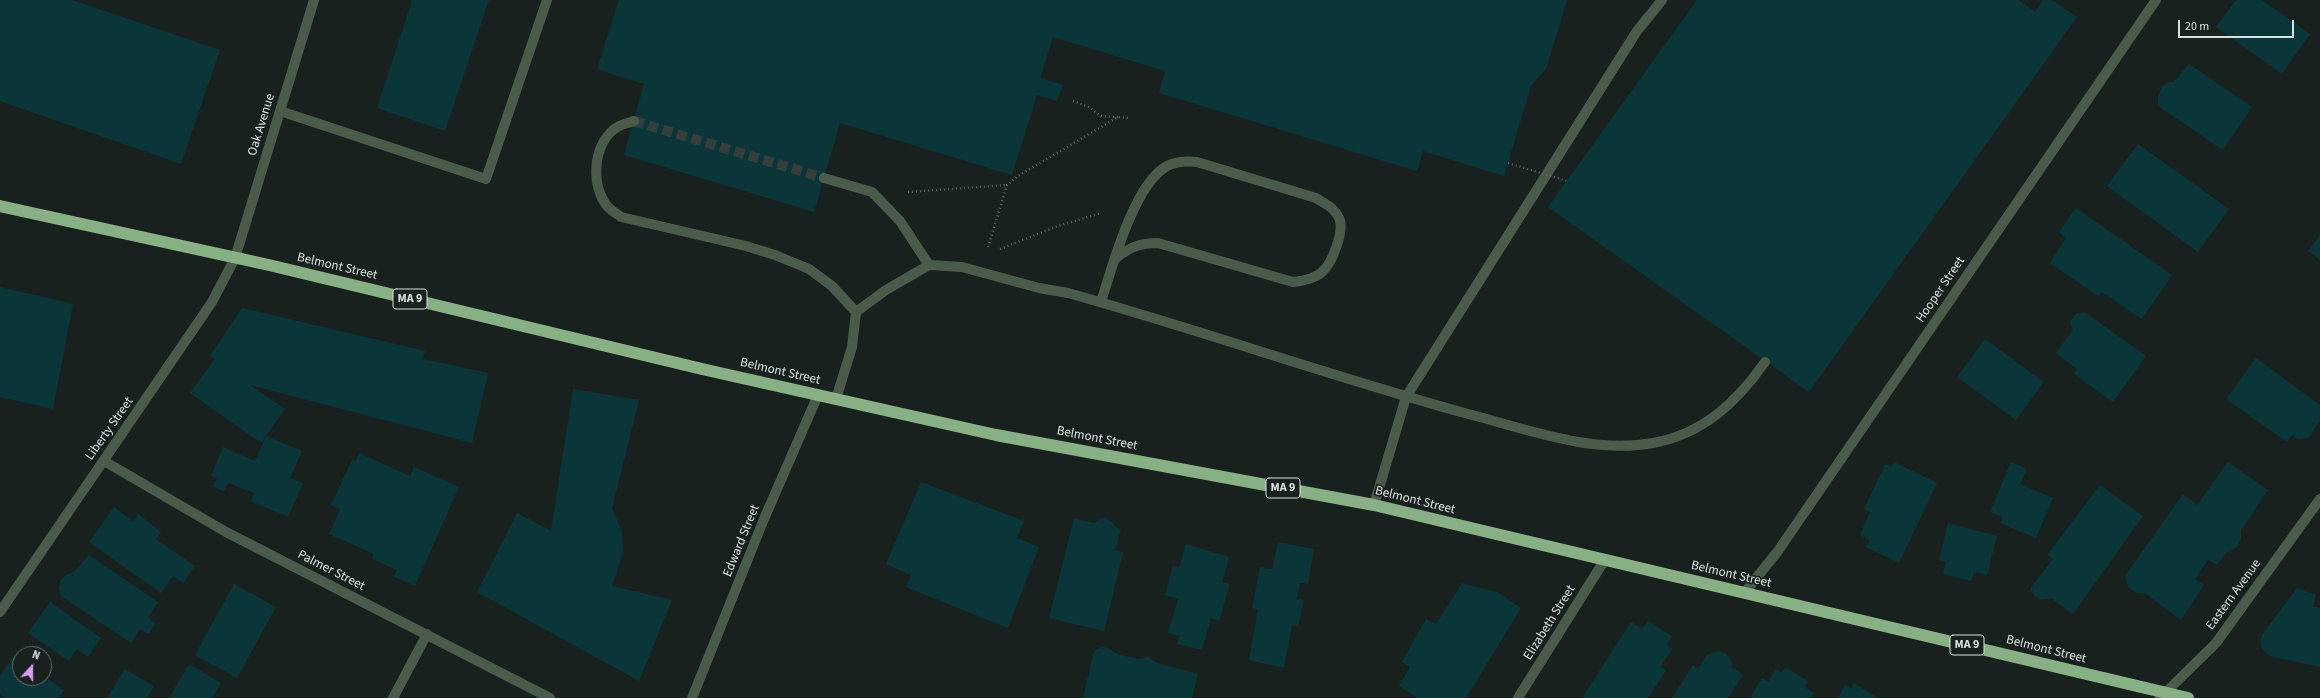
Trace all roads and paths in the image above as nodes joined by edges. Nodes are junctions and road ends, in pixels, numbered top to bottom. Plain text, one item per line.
1 (314, 0) edge
2 (547, 0) edge
3 (1662, 0) edge
4 (2156, 0) edge
5 (1073, 101) dead end
6 (280, 111) junction
7 (1118, 117) junction
8 (1130, 118) dead end
9 (634, 121) tunnel mouth
10 (1508, 163) dead end
11 (824, 178) tunnel mouth
12 (1567, 181) dead end
13 (1007, 185) junction
14 (904, 192) dead end
15 (0, 206) edge
16 (1101, 213) dead end
17 (988, 248) dead end
18 (998, 250) dead end
19 (235, 258) junction
20 (1116, 258) junction
21 (929, 265) junction
22 (1101, 302) junction
23 (856, 312) junction
24 (1765, 362) dead end
25 (818, 395) junction
26 (1406, 397) junction
27 (836, 399) junction
28 (104, 461) junction
29 (2320, 499) edge
30 (1374, 505) junction
31 (1604, 561) junction
32 (1744, 592) junction
33 (0, 612) edge
34 (427, 634) junction
35 (2162, 696) edge
36 (393, 698) edge
37 (550, 698) edge
38 (692, 698) edge
39 (1518, 698) edge
40 (2188, 698) edge

1 - 6 street, Oak Avenue
2 - 6 street
3 - 26 street
4 - 32 street, Hooper Street
5 - 7 path
6 - 19 street, Oak Avenue
7 - 8 path
7 - 13 path
9 - 23 street
10 - 12 path, bridge
11 - 21 street
13 - 14 path
13 - 17 path
15 - 19 highway, Belmont Street / MA 9
16 - 18 path
19 - 25 highway, Belmont Street / MA 9
19 - 28 street, Liberty Street
20 - 20 street
20 - 22 street
21 - 22 street
21 - 23 street
22 - 26 street
23 - 27 street
24 - 26 street
25 - 27 highway, Belmont Street / MA 9
25 - 38 street, Edward Street
26 - 30 street
27 - 30 highway, Belmont Street / MA 9
28 - 33 street, Liberty Street
28 - 34 street, Palmer Street
29 - 35 street, Eastern Avenue
30 - 31 highway, Belmont Street / MA 9
31 - 32 highway, Belmont Street / MA 9
31 - 39 street, Elizabeth Street
32 - 35 highway, Belmont Street / MA 9
34 - 36 street
34 - 37 street, Palmer Street
35 - 40 highway, Belmont Street / MA 9

